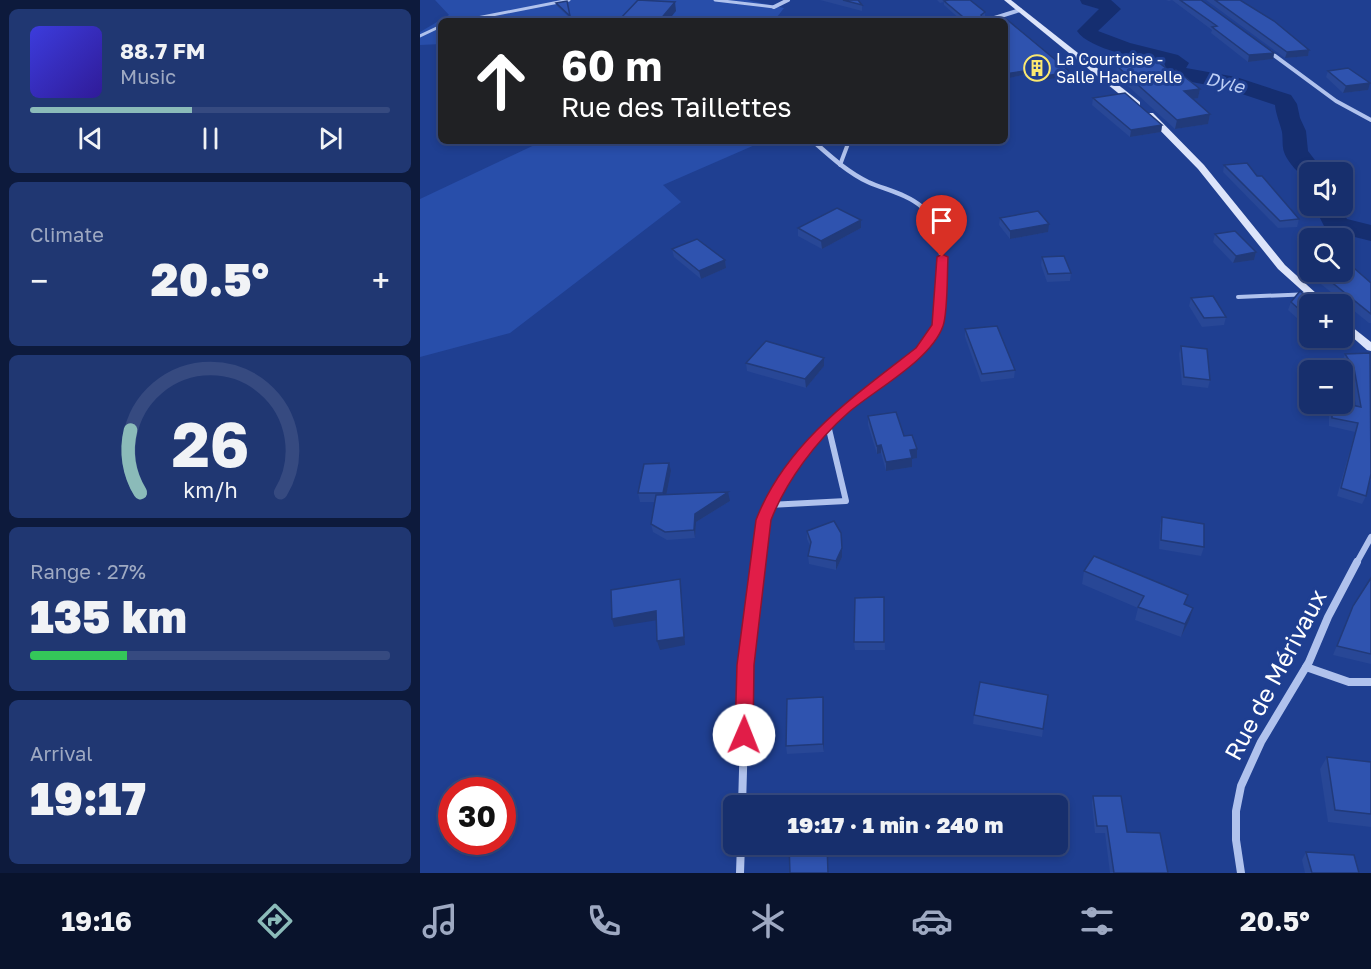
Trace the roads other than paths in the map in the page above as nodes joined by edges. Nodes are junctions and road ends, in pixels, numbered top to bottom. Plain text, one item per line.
1 (569, 0) edge
2 (715, 0) edge
3 (788, 0) edge
4 (1007, 0) edge
5 (774, 7) joint
6 (1020, 10) junction
7 (477, 18) edge
8 (995, 18) edge
9 (438, 27) edge
10 (420, 36) edge
11 (1262, 46) edge
12 (1371, 120) edge
13 (816, 144) edge
14 (848, 144) edge
15 (840, 165) junction
16 (1312, 294) edge
17 (1299, 295) edge
18 (1238, 297) dead end
19 (1353, 332) edge
20 (1371, 348) edge
21 (828, 425) junction
22 (769, 505) junction
23 (1371, 537) edge
24 (1306, 667) junction
25 (1371, 682) edge
26 (742, 795) edge
27 (741, 855) edge
28 (740, 873) edge
29 (1241, 873) edge

1 - 7 lane
2 - 5 lane
3 - 5 street
4 - 6 main road
6 - 8 street
6 - 16 main road
9 - 10 lane
11 - 12 street
13 - 15 street
14 - 15 lane
15 - 21 street
17 - 18 lane
19 - 20 main road
21 - 22 street
21 - 22 street
22 - 26 street
23 - 24 street, Rue de Mérivaux
24 - 25 street
24 - 29 street, Rue de Mérivaux
27 - 28 street

